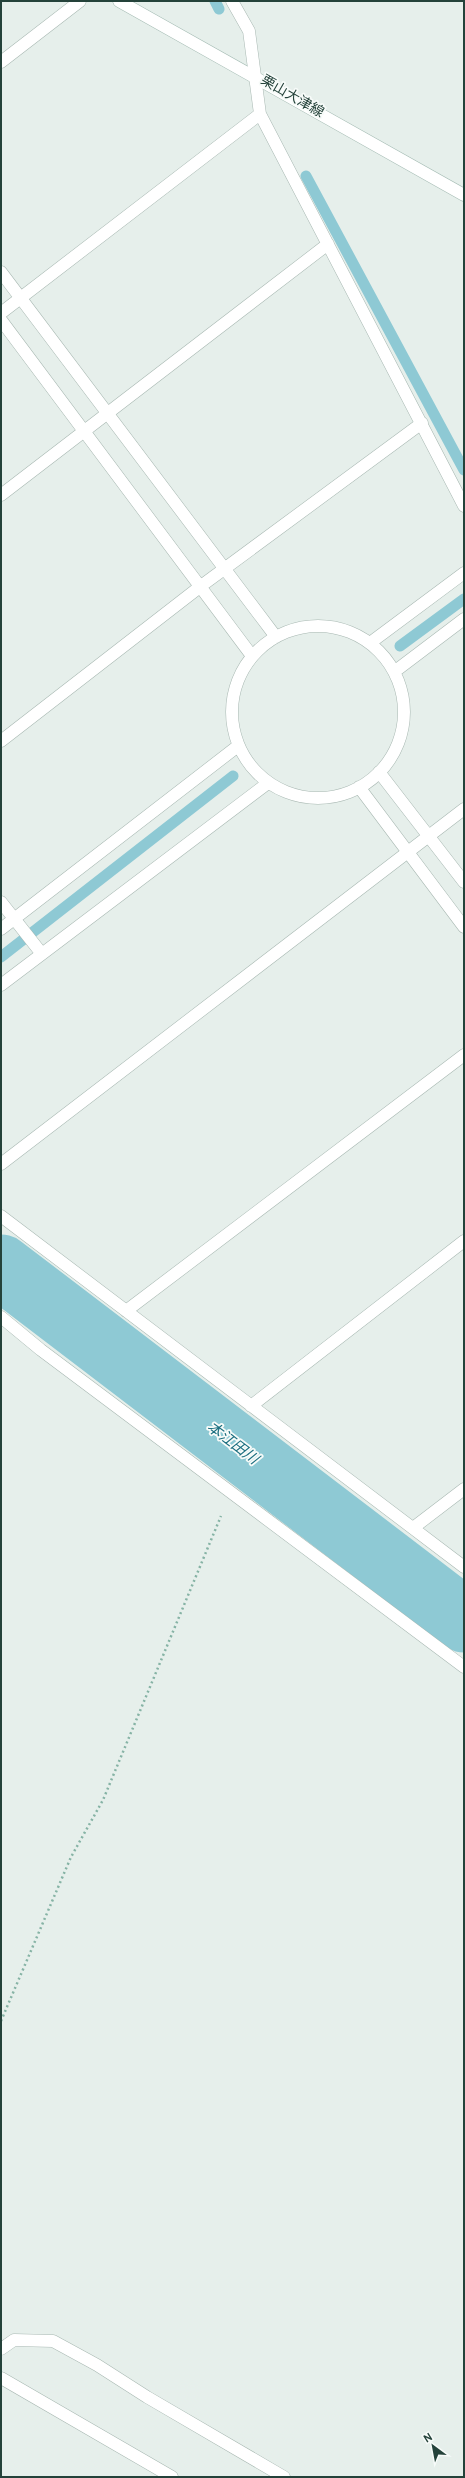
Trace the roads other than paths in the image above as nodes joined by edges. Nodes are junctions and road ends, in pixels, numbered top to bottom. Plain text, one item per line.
1 (80, 1) edge
2 (119, 1) edge
3 (232, 1) edge
4 (1, 62) edge
5 (255, 76) junction
6 (260, 114) junction
7 (464, 194) edge
8 (328, 244) junction
9 (1, 272) edge
10 (21, 298) junction
11 (1, 313) edge
12 (1, 320) edge
13 (108, 412) junction
14 (422, 423) junction
15 (85, 431) junction
16 (1, 495) edge
17 (464, 506) edge
18 (225, 569) junction
19 (464, 573) edge
20 (201, 586) junction
21 (464, 619) edge
22 (276, 637) junction
23 (370, 643) junction
24 (252, 656) junction
25 (394, 672) junction
26 (1, 741) edge
27 (238, 746) junction
28 (379, 772) junction
29 (268, 783) junction
30 (359, 787) junction
31 (464, 809) edge
32 (429, 836) junction
33 (408, 852) junction
34 (464, 882) edge
35 (1, 902) edge
36 (17, 922) junction
37 (464, 927) edge
38 (1, 929) edge
39 (38, 949) junction
40 (1, 985) edge
41 (464, 1055) edge
42 (1, 1164) edge
43 (1, 1216) edge
44 (464, 1240) edge
45 (126, 1311) junction
46 (1, 1317) edge
47 (251, 1406) junction
48 (464, 1489) edge
49 (413, 1528) junction
50 (464, 1567) edge
51 (464, 1666) edge
52 (1, 2349) edge
53 (1, 2378) edge
54 (172, 2477) edge
55 (284, 2477) edge

1 - 4 street
2 - 5 street, 栗山大津線
3 - 5 street
5 - 6 street
5 - 7 street, 栗山大津線
6 - 8 street
6 - 10 street
8 - 13 street
8 - 14 street
9 - 10 street
10 - 11 street
10 - 13 street
12 - 15 street
13 - 15 street
13 - 18 street
14 - 17 street
14 - 18 street
15 - 16 street
15 - 20 street
18 - 20 street
18 - 22 street
19 - 23 street
20 - 24 street
20 - 26 street
21 - 25 street
22 - 23 street
22 - 24 street
23 - 25 street
24 - 27 street
25 - 28 street
27 - 29 street
27 - 36 street
28 - 30 street
28 - 32 street
29 - 30 street
29 - 39 street
30 - 33 street
31 - 32 street
32 - 33 street
32 - 34 street
33 - 37 street
33 - 42 street
35 - 36 street
36 - 38 street
36 - 39 street
39 - 40 street
41 - 45 street
43 - 45 street
44 - 47 street
45 - 47 street
46 - 51 street
47 - 49 street
48 - 49 street
49 - 50 street
52 - 55 street
53 - 54 street

